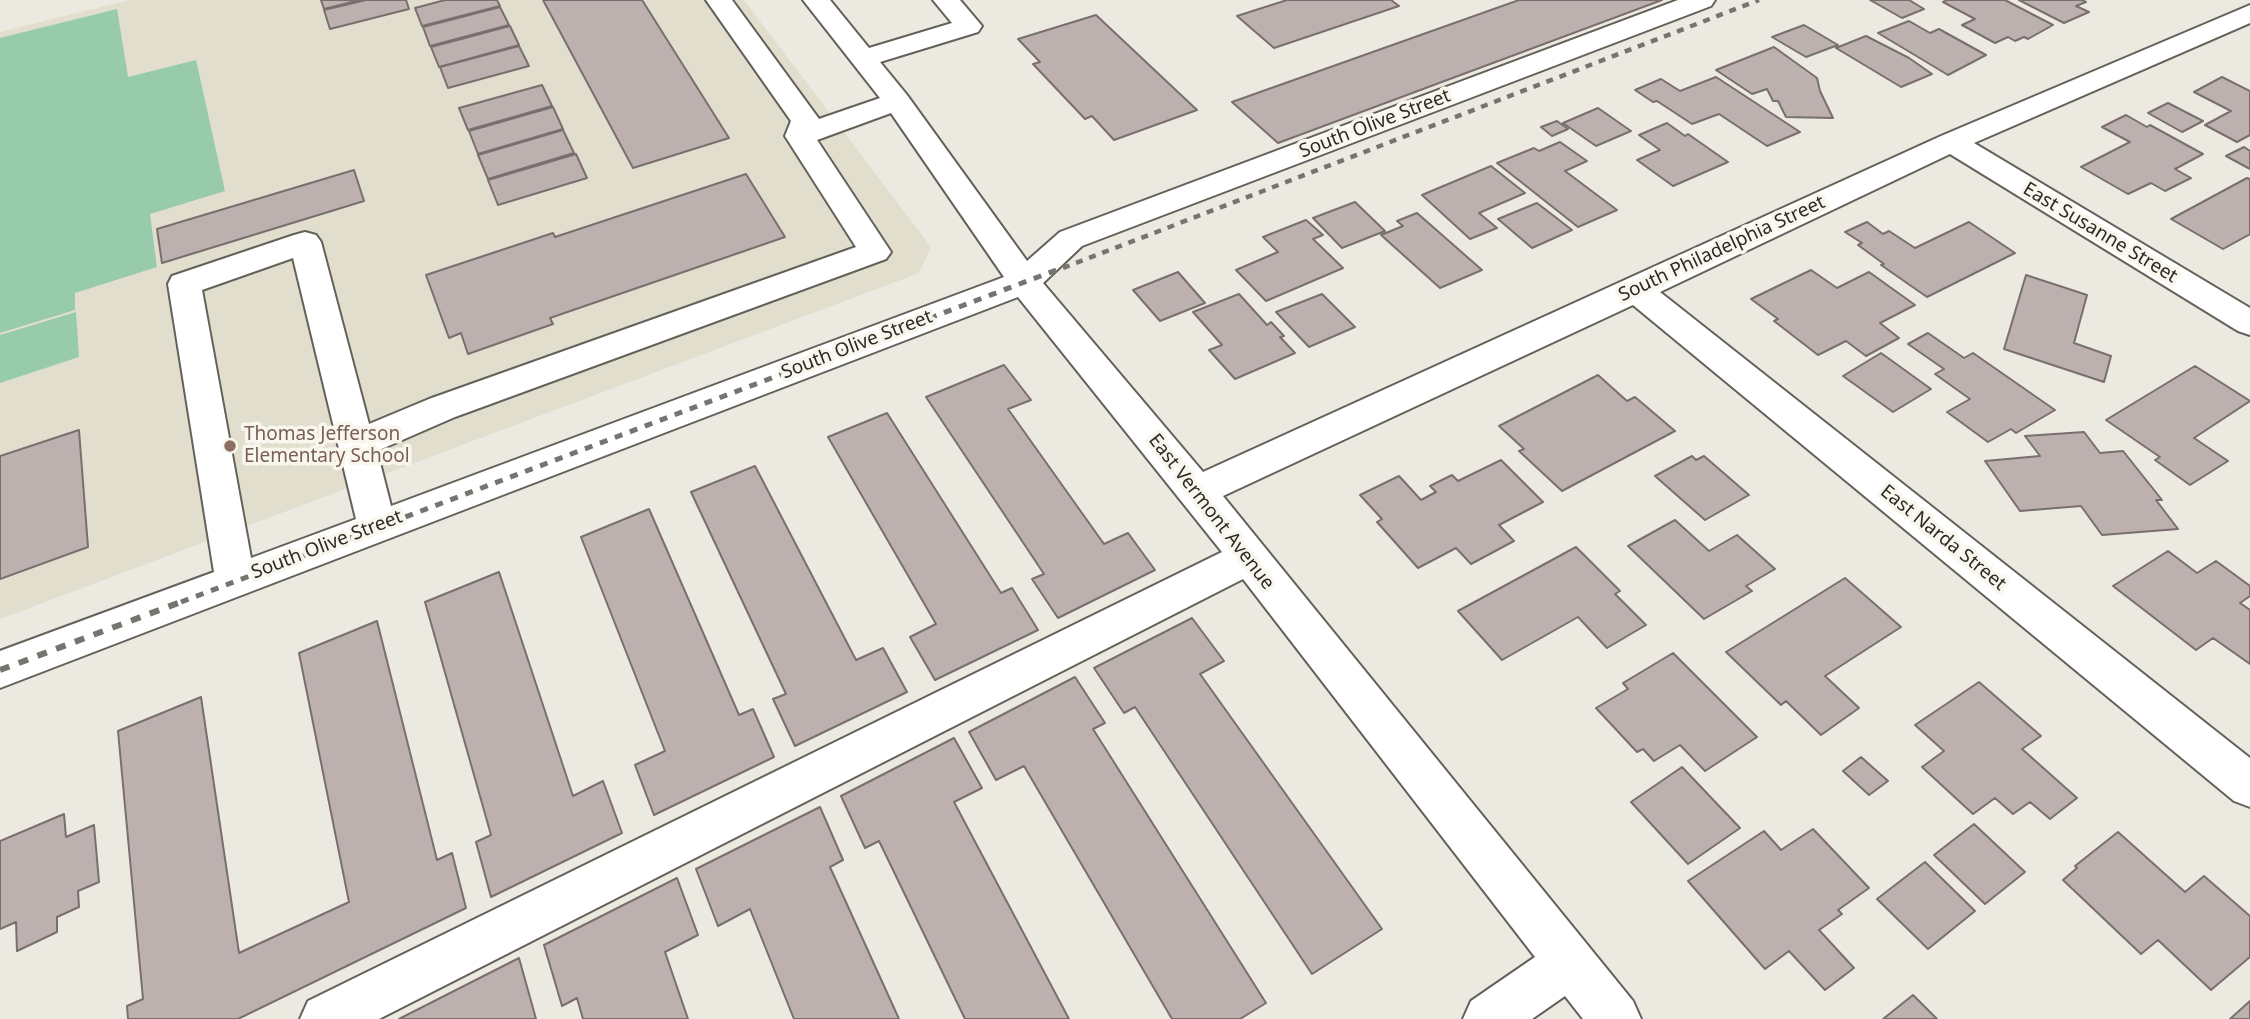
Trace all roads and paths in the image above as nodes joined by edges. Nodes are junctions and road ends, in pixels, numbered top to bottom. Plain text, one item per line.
1 (719, 0) edge
2 (816, 0) edge
3 (946, 0) edge
4 (1702, 0) edge
5 (2250, 13) edge
6 (2220, 27) junction
7 (2250, 41) edge
8 (863, 59) junction
9 (898, 102) junction
10 (800, 136) junction
11 (1951, 142) junction
12 (1024, 282) junction
13 (1636, 290) junction
14 (2250, 323) edge
15 (357, 444) junction
16 (1197, 491) junction
17 (377, 525) junction
18 (1247, 558) junction
19 (235, 580) junction
20 (0, 670) edge
21 (2250, 786) edge
22 (1570, 962) junction
23 (326, 1019) edge
24 (1489, 1019) edge
25 (1615, 1019) edge

1 - 10 street
2 - 8 street, East Vermont Avenue
3 - 8 street
4 - 12 street, South Olive Street
5 - 6 street, South Philadelphia Street
6 - 7 street
6 - 11 street, South Philadelphia Street
8 - 9 street, East Vermont Avenue
9 - 10 street
9 - 12 street, East Vermont Avenue
10 - 15 street
11 - 13 street, South Philadelphia Street
11 - 14 street, East Susanne Street
12 - 16 street, East Vermont Avenue
12 - 17 street, South Olive Street
13 - 16 street, South Philadelphia Street
13 - 21 street, East Narda Street
15 - 17 street
15 - 19 street
16 - 18 street, East Vermont Avenue
17 - 19 street, South Olive Street
18 - 22 street, East Vermont Avenue
18 - 23 street
19 - 20 street, South Olive Street
22 - 24 street
22 - 25 street, East Vermont Avenue

